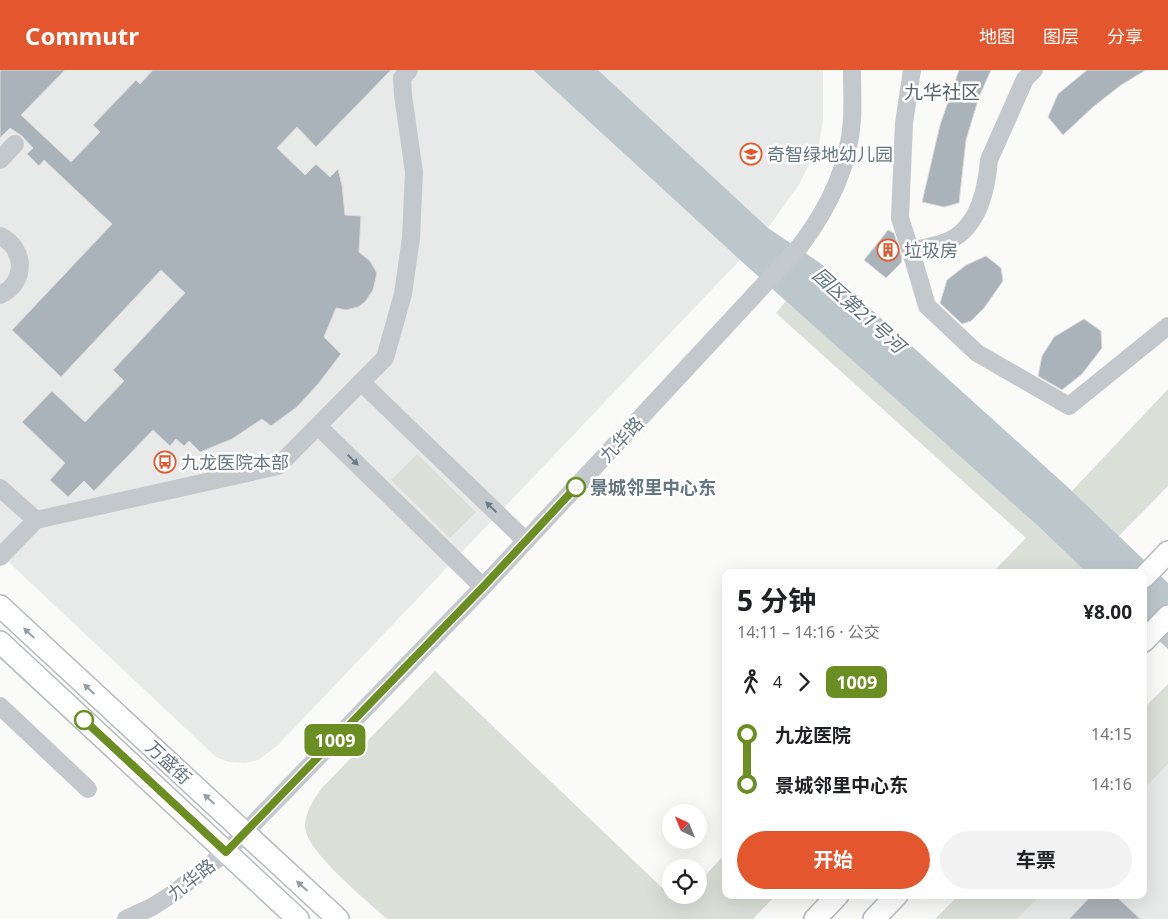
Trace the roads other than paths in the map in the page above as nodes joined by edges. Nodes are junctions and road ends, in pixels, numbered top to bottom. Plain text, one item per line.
1 (409, 70) edge
2 (852, 70) edge
3 (912, 70) edge
4 (1034, 70) edge
5 (15, 144) dead end
6 (0, 160) edge
7 (0, 236) edge
8 (911, 252) junction
9 (0, 295) edge
10 (1168, 326) edge
11 (361, 382) junction
12 (318, 426) junction
13 (0, 488) edge
14 (36, 520) junction
15 (526, 541) junction
16 (0, 557) edge
17 (483, 587) junction
18 (0, 606) edge
19 (1168, 616) edge
20 (1147, 638) edge
21 (0, 642) edge
22 (0, 706) edge
23 (88, 789) dead end
24 (244, 833) junction
25 (226, 852) junction
26 (834, 899) edge
27 (894, 899) edge
28 (126, 919) edge
29 (298, 919) edge
30 (338, 919) edge
31 (815, 919) edge
32 (874, 919) edge

1 - 11 street
2 - 15 street, 九华路
3 - 8 street
4 - 8 street
5 - 6 street
7 - 9 street
8 - 10 street
11 - 12 street
15 -> 11 street
12 - 14 street
12 -> 17 street
13 - 14 street
14 - 16 street
15 - 17 street, 九华路
17 - 24 street, 九华路
24 -> 18 main road, 万盛街
19 - 20 main road
21 - 25 main road, 万盛街
22 - 23 street
24 - 25 street, 九华路
30 -> 24 main road, 万盛街
25 - 28 street, 九华路
25 - 29 main road, 万盛街
26 - 31 main road
27 - 32 main road

